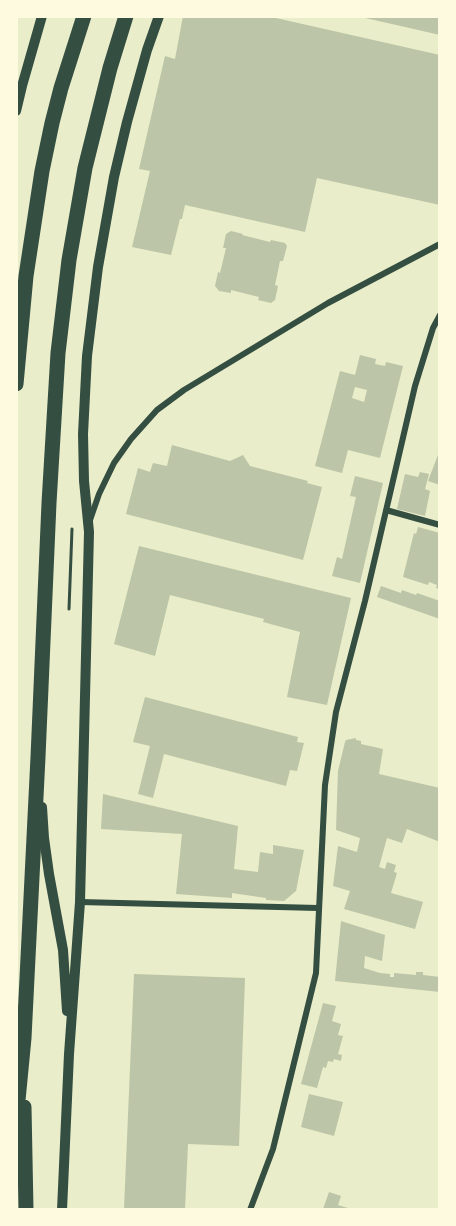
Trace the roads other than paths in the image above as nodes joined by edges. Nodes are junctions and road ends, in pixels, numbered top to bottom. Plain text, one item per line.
1 (42, 16) edge
2 (84, 16) edge
3 (126, 16) edge
4 (159, 16) edge
5 (16, 111) edge
6 (440, 244) edge
7 (440, 315) edge
8 (16, 384) edge
9 (386, 510) junction
10 (88, 524) junction
11 (440, 525) edge
12 (38, 757) junction
13 (80, 902) junction
14 (318, 908) junction
15 (24, 1038) junction
16 (69, 1054) junction
17 (16, 1121) edge
18 (26, 1209) edge
19 (62, 1209) edge
20 (250, 1209) edge

1 - 5 street
2 - 8 main road
3 - 12 main road
4 - 10 street
6 - 10 street
7 - 9 street
9 - 11 street
9 - 14 street
10 - 13 street
12 - 15 main road
12 - 16 street
13 - 14 street
13 - 16 street
14 - 20 street
15 - 17 main road
15 - 18 main road
16 - 19 street

